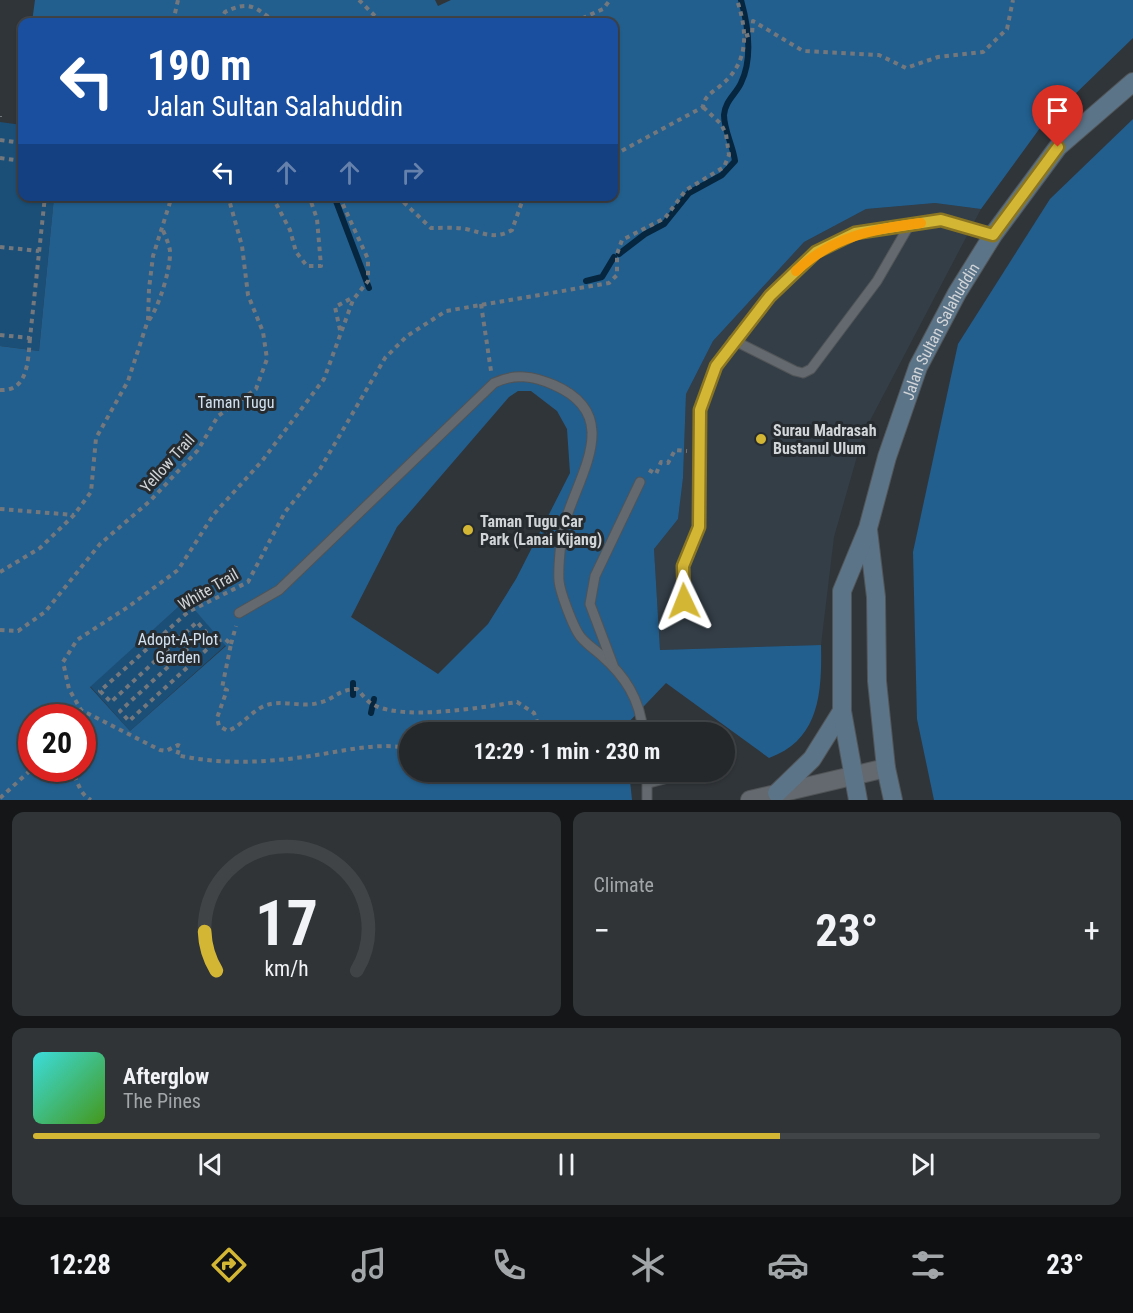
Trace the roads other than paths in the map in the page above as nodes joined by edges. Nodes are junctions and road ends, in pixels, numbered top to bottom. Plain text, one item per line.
1 (1133, 82) edge
2 (910, 224) junction
3 (993, 235) junction
4 (733, 340) junction
5 (640, 482) road end
6 (868, 528) junction
7 (684, 601) dead end
8 (239, 613) dead end
9 (614, 667) junction
10 (842, 711) junction
11 (642, 722) edge
12 (886, 768) junction
13 (852, 775) junction
14 (653, 782) edge
15 (649, 783) joint
16 (777, 794) junction
17 (647, 800) edge
18 (750, 800) edge
19 (858, 800) edge
20 (893, 800) edge

1 - 3 street, Jalan Sultan Salahuddin
2 - 3 lane
2 - 4 lane
2 - 4 lane
3 - 6 street, Jalan Sultan Salahuddin
4 - 7 lane
5 - 9 lane
6 - 10 street, Jalan Sultan Salahuddin
6 - 12 street, Jalan Sultan Salahuddin
8 - 9 lane
9 - 11 lane
10 - 13 street, Jalan Sultan Salahuddin
10 - 16 street
12 - 13 street
12 - 20 street, Jalan Sultan Salahuddin
13 - 16 street
13 - 19 street, Jalan Sultan Salahuddin
14 - 15 lane
15 - 17 lane
16 - 18 street

